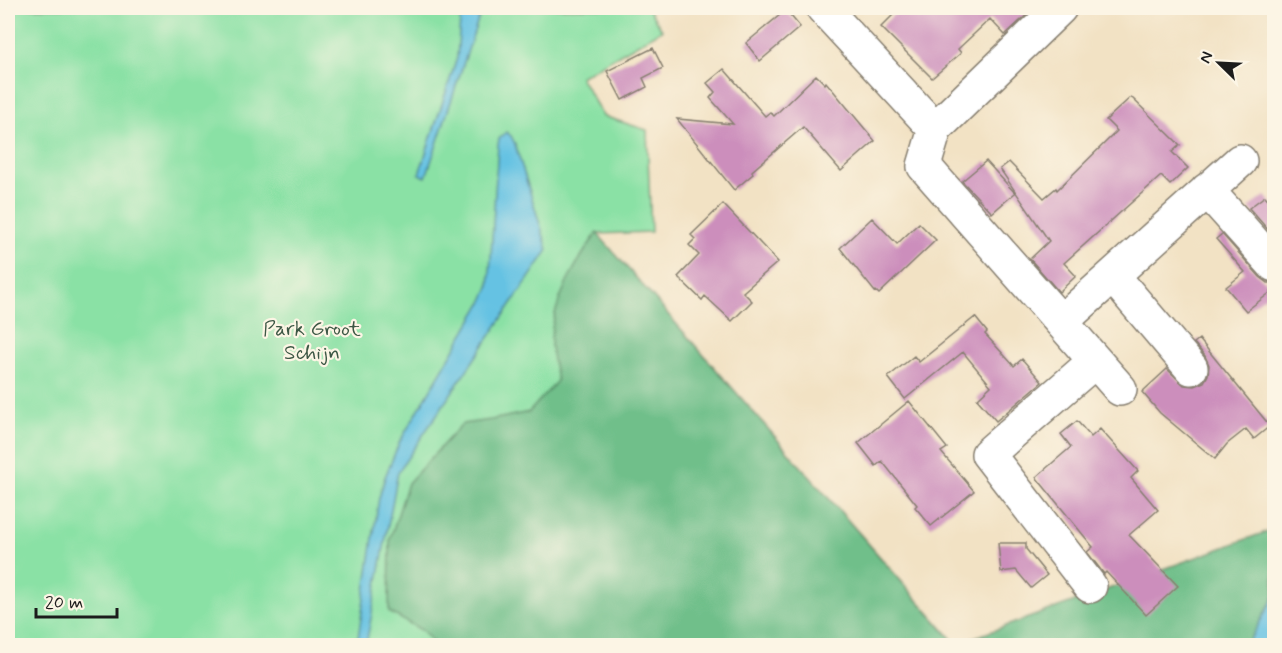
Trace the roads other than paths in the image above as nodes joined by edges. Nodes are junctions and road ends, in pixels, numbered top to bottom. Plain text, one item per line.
1 (824, 8) edge
2 (1060, 8) edge
3 (935, 129) junction
4 (1240, 161) dead end
5 (1207, 190) junction
6 (1275, 265) edge
7 (1113, 276) junction
8 (1061, 322) junction
9 (1095, 361) junction
10 (1191, 368) dead end
11 (1120, 389) dead end
12 (1090, 586) dead end

1 - 3 lane
2 - 3 lane
3 - 8 lane
4 - 5 lane
5 - 6 lane
5 - 7 lane
7 - 8 lane
7 - 10 lane
8 - 9 lane
9 - 11 lane
9 - 12 lane

